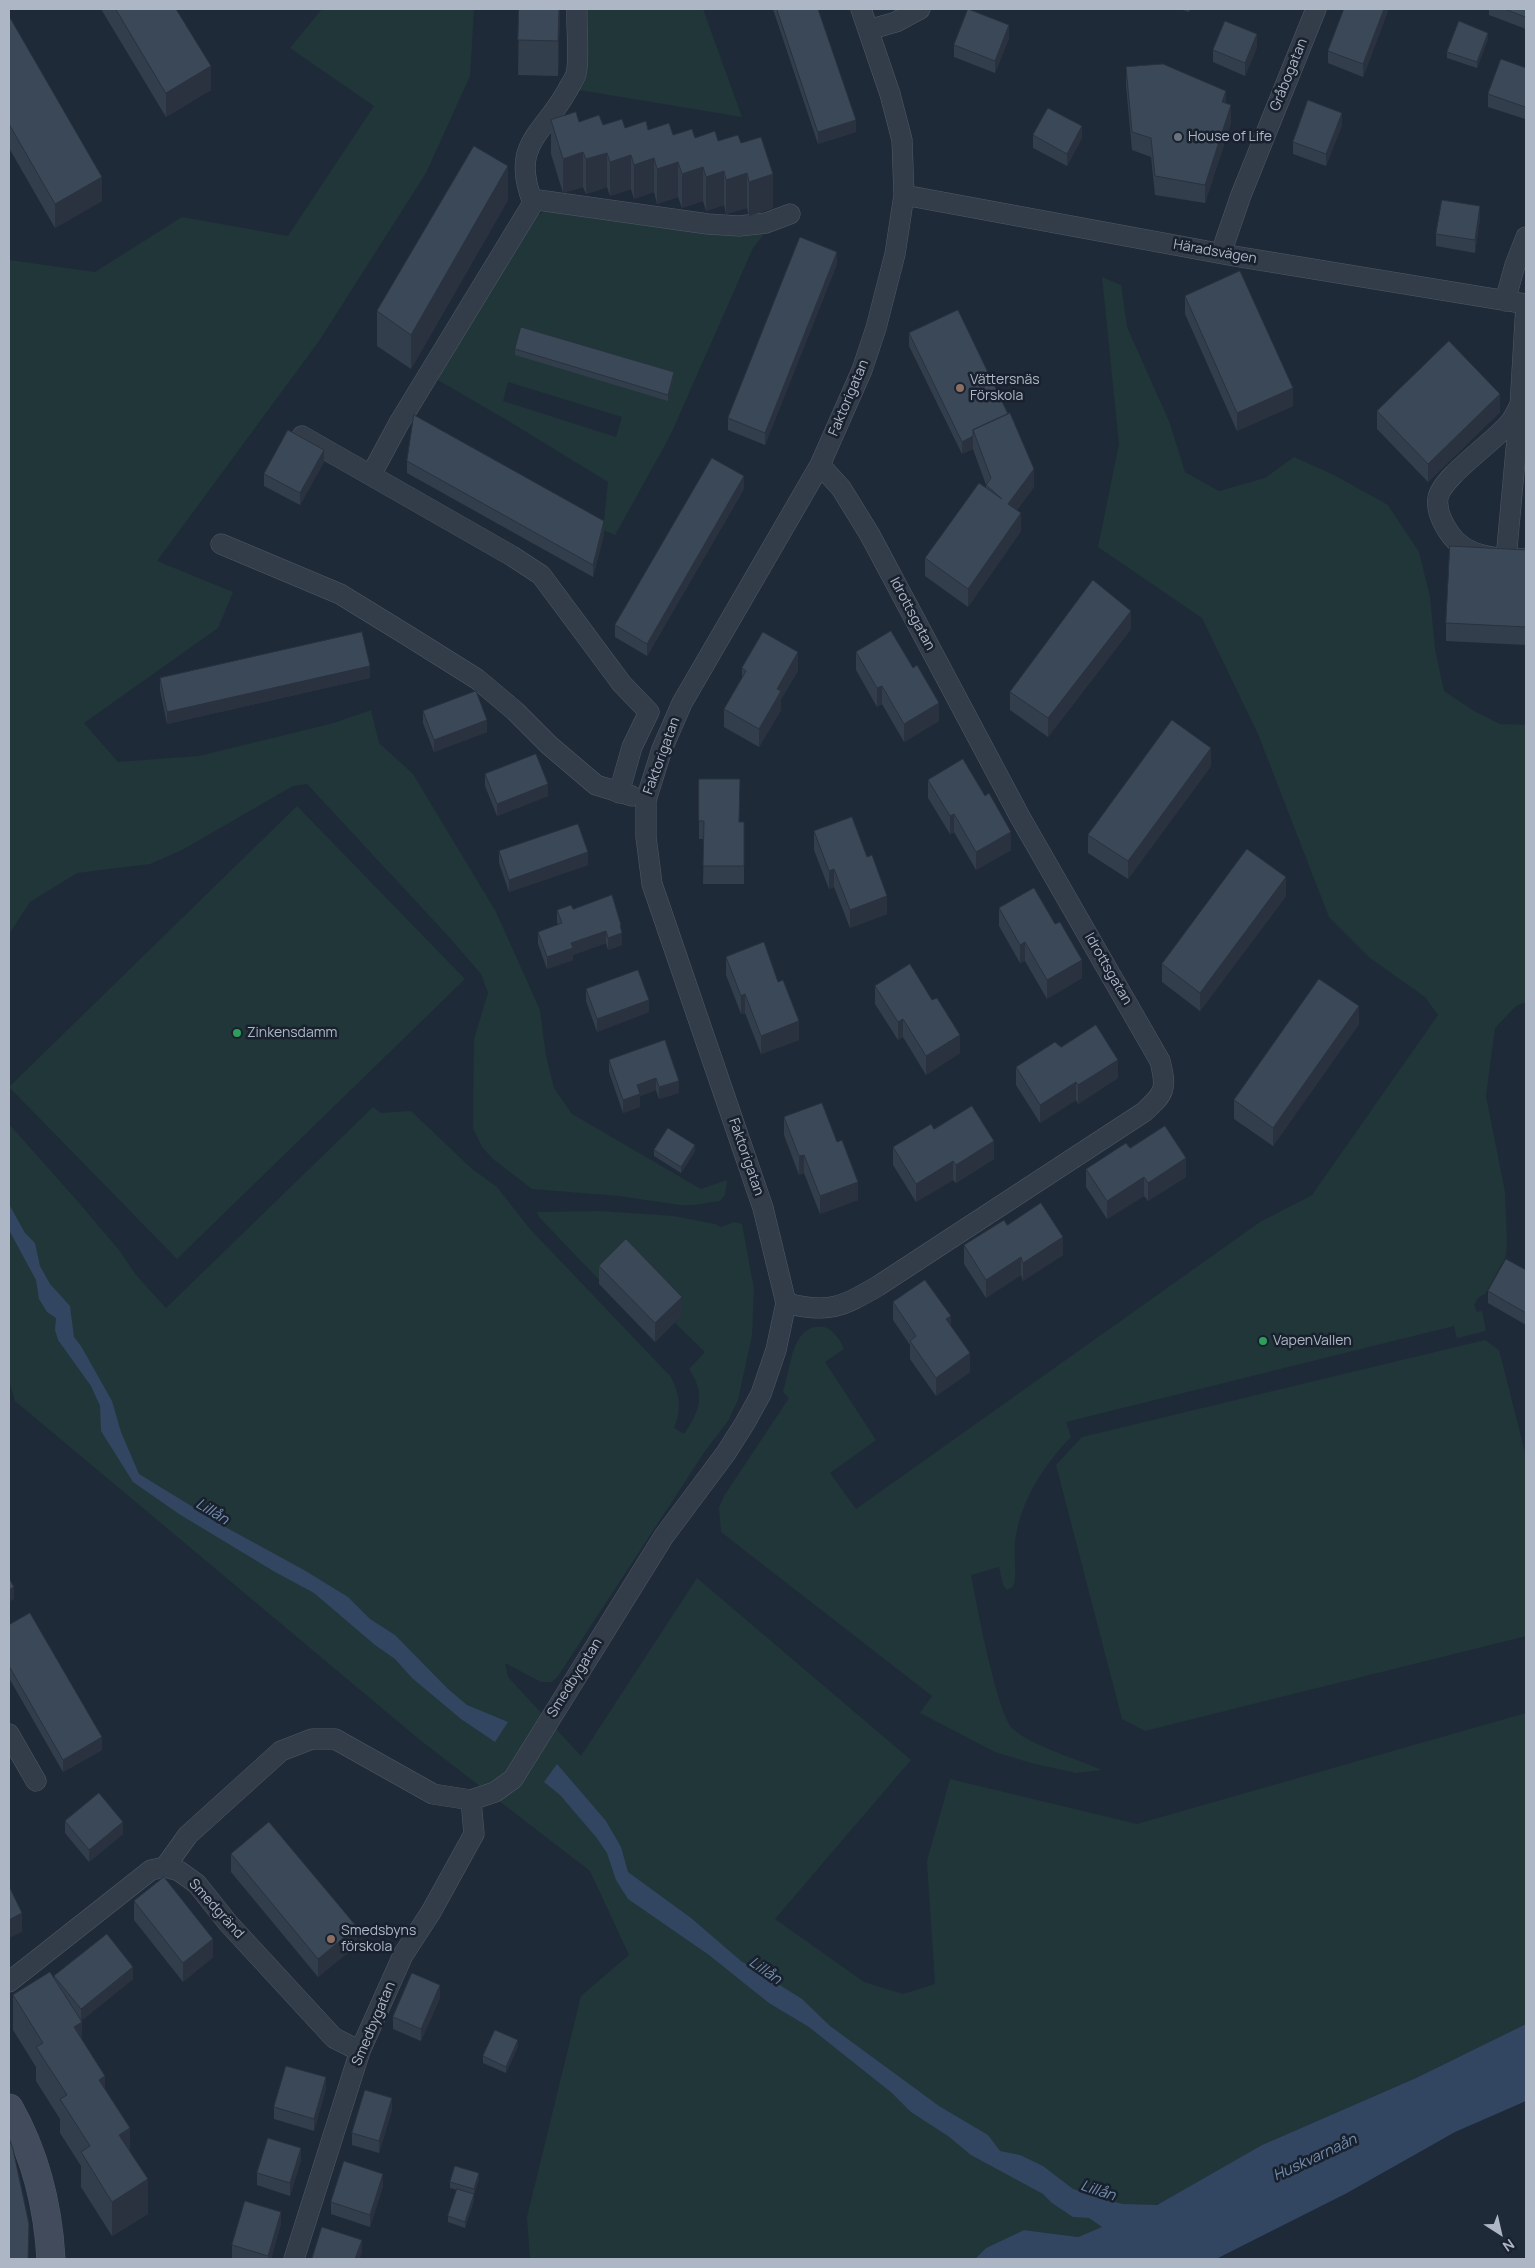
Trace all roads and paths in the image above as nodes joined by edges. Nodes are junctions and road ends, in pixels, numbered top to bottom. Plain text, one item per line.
1 (577, 9) edge
2 (861, 9) edge
3 (920, 9) edge
4 (1316, 9) edge
5 (868, 30) junction
6 (904, 196) junction
7 (533, 203) junction
8 (790, 214) dead end
9 (1526, 237) edge
10 (1221, 253) junction
11 (1505, 301) junction
12 (1526, 304) edge
13 (1523, 405) edge
14 (302, 436) edge
15 (820, 465) junction
16 (371, 475) junction
17 (220, 544) dead end
18 (1506, 559) junction
19 (1526, 559) edge
20 (619, 793) junction
21 (646, 800) junction
22 (786, 1303) junction
23 (664, 1536) joint
24 (9, 1734) edge
25 (36, 1781) dead end
26 (470, 1800) junction
27 (165, 1867) junction
28 (9, 1982) edge
29 (360, 2051) junction
30 (9, 2108) edge
31 (51, 2259) edge
32 (294, 2259) edge

1 - 7 street
2 - 5 street, Faktorigatan
3 - 5 street
4 - 10 street, Gråbogatan
5 - 6 street, Faktorigatan
6 - 10 street, Häradsvägen
6 - 15 street, Faktorigatan
7 - 8 street
7 - 16 street
9 - 11 street
10 - 11 street, Häradsvägen
11 - 12 street, Häradsvägen
12 - 13 street
13 - 18 street
13 - 18 street
14 - 16 street
15 - 21 street, Faktorigatan
15 - 22 street, Idrottsgatan
16 - 20 street
17 - 20 street
18 - 19 street
20 - 21 street
21 - 22 street, Faktorigatan
22 - 23 street, Faktorigatan
23 - 26 street, Smedbygatan
24 - 25 street
26 - 27 street, Smedbygatan
26 - 29 street, Smedbygatan
27 - 28 street
27 - 29 street, Smedgränd
29 - 32 street, Smedbygatan
30 - 31 street

